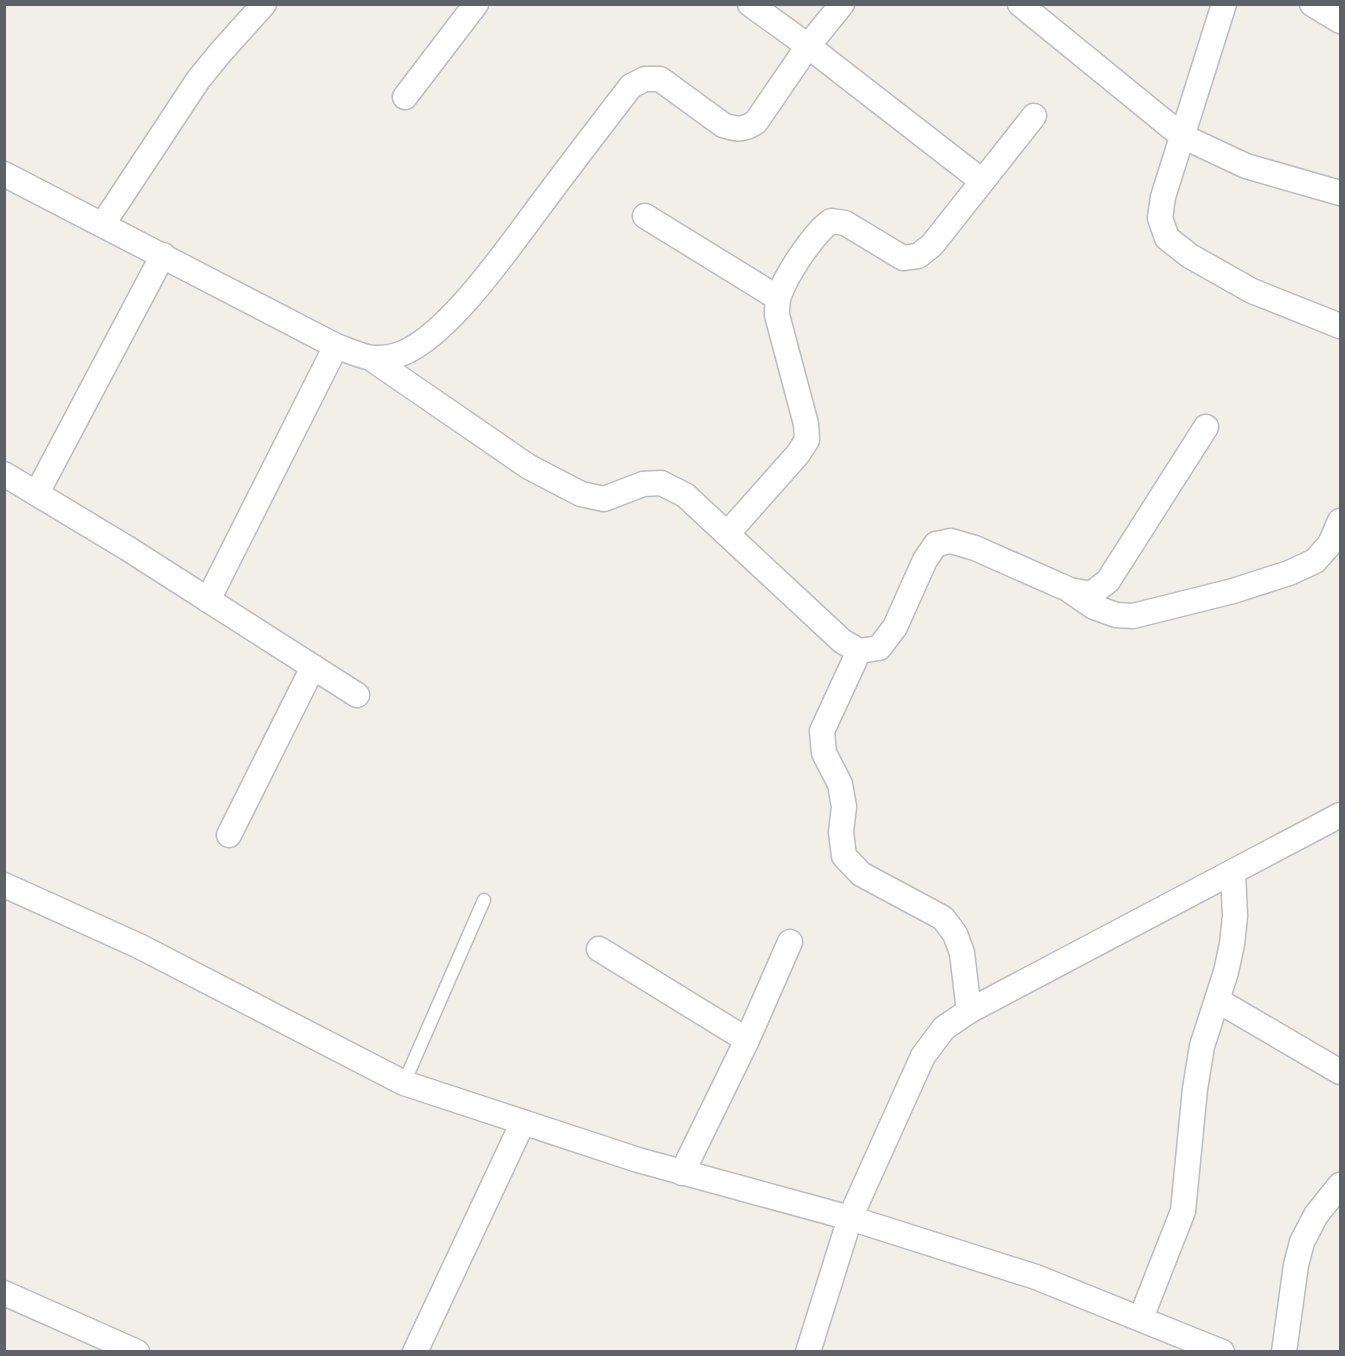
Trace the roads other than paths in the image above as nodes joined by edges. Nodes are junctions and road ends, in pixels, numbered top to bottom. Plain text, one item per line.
1 (264, 4) edge
2 (477, 4) edge
3 (750, 4) edge
4 (842, 4) edge
5 (1020, 4) edge
6 (1224, 4) edge
7 (1312, 4) edge
8 (1341, 21) edge
9 (808, 46) junction
10 (405, 97) dead end
11 (1034, 116) dead end
12 (1182, 136) junction
13 (4, 174) edge
14 (982, 181) junction
15 (1341, 193) edge
16 (645, 216) dead end
17 (104, 224) junction
18 (163, 255) junction
19 (778, 298) junction
20 (1341, 326) edge
21 (336, 346) junction
22 (372, 359) junction
23 (1206, 427) dead end
24 (4, 474) edge
25 (37, 493) junction
26 (1341, 521) edge
27 (727, 534) junction
28 (1341, 551) edge
29 (1315, 561) junction
30 (1070, 591) junction
31 (208, 600) junction
32 (859, 651) junction
33 (313, 668) junction
34 (357, 695) dead end
35 (1341, 815) edge
36 (229, 835) dead end
37 (1233, 872) junction
38 (4, 885) edge
39 (484, 900) dead end
40 (790, 942) dead end
41 (599, 949) dead end
42 (1217, 1000) junction
43 (969, 1011) junction
44 (747, 1040) junction
45 (1341, 1071) edge
46 (404, 1083) junction
47 (524, 1122) junction
48 (682, 1173) junction
49 (1341, 1185) edge
50 (850, 1218) junction
51 (4, 1293) edge
52 (1141, 1318) junction
53 (1221, 1351) edge
54 (137, 1352) edge
55 (416, 1352) edge
56 (808, 1352) edge
57 (1284, 1352) edge

1 - 17 street
2 - 10 street
3 - 9 street
4 - 9 street
5 - 12 street
6 - 12 street
7 - 8 street
9 - 14 street
9 - 22 street
11 - 14 street
12 - 15 street
12 - 20 street
13 - 17 street
14 - 19 street
16 - 19 street
17 - 18 street
18 - 21 street
18 - 25 street
19 - 27 street
21 - 22 street
21 - 31 street
22 - 27 street
23 - 30 street
24 - 25 street
25 - 31 street
26 - 29 street
27 - 32 street
28 - 29 street
29 - 30 street
30 - 32 street
31 - 33 street
32 - 43 street
33 - 34 street
33 - 36 street
35 - 37 street
37 - 42 street
37 - 43 street
38 - 46 street
39 - 46 lane
40 - 44 street
41 - 44 street
42 - 45 street
42 - 52 street
43 - 50 street
44 - 48 street
46 - 47 street
47 - 48 street
47 - 55 street
48 - 50 street
49 - 57 street
50 - 52 street
50 - 56 street
51 - 54 street
52 - 53 street

